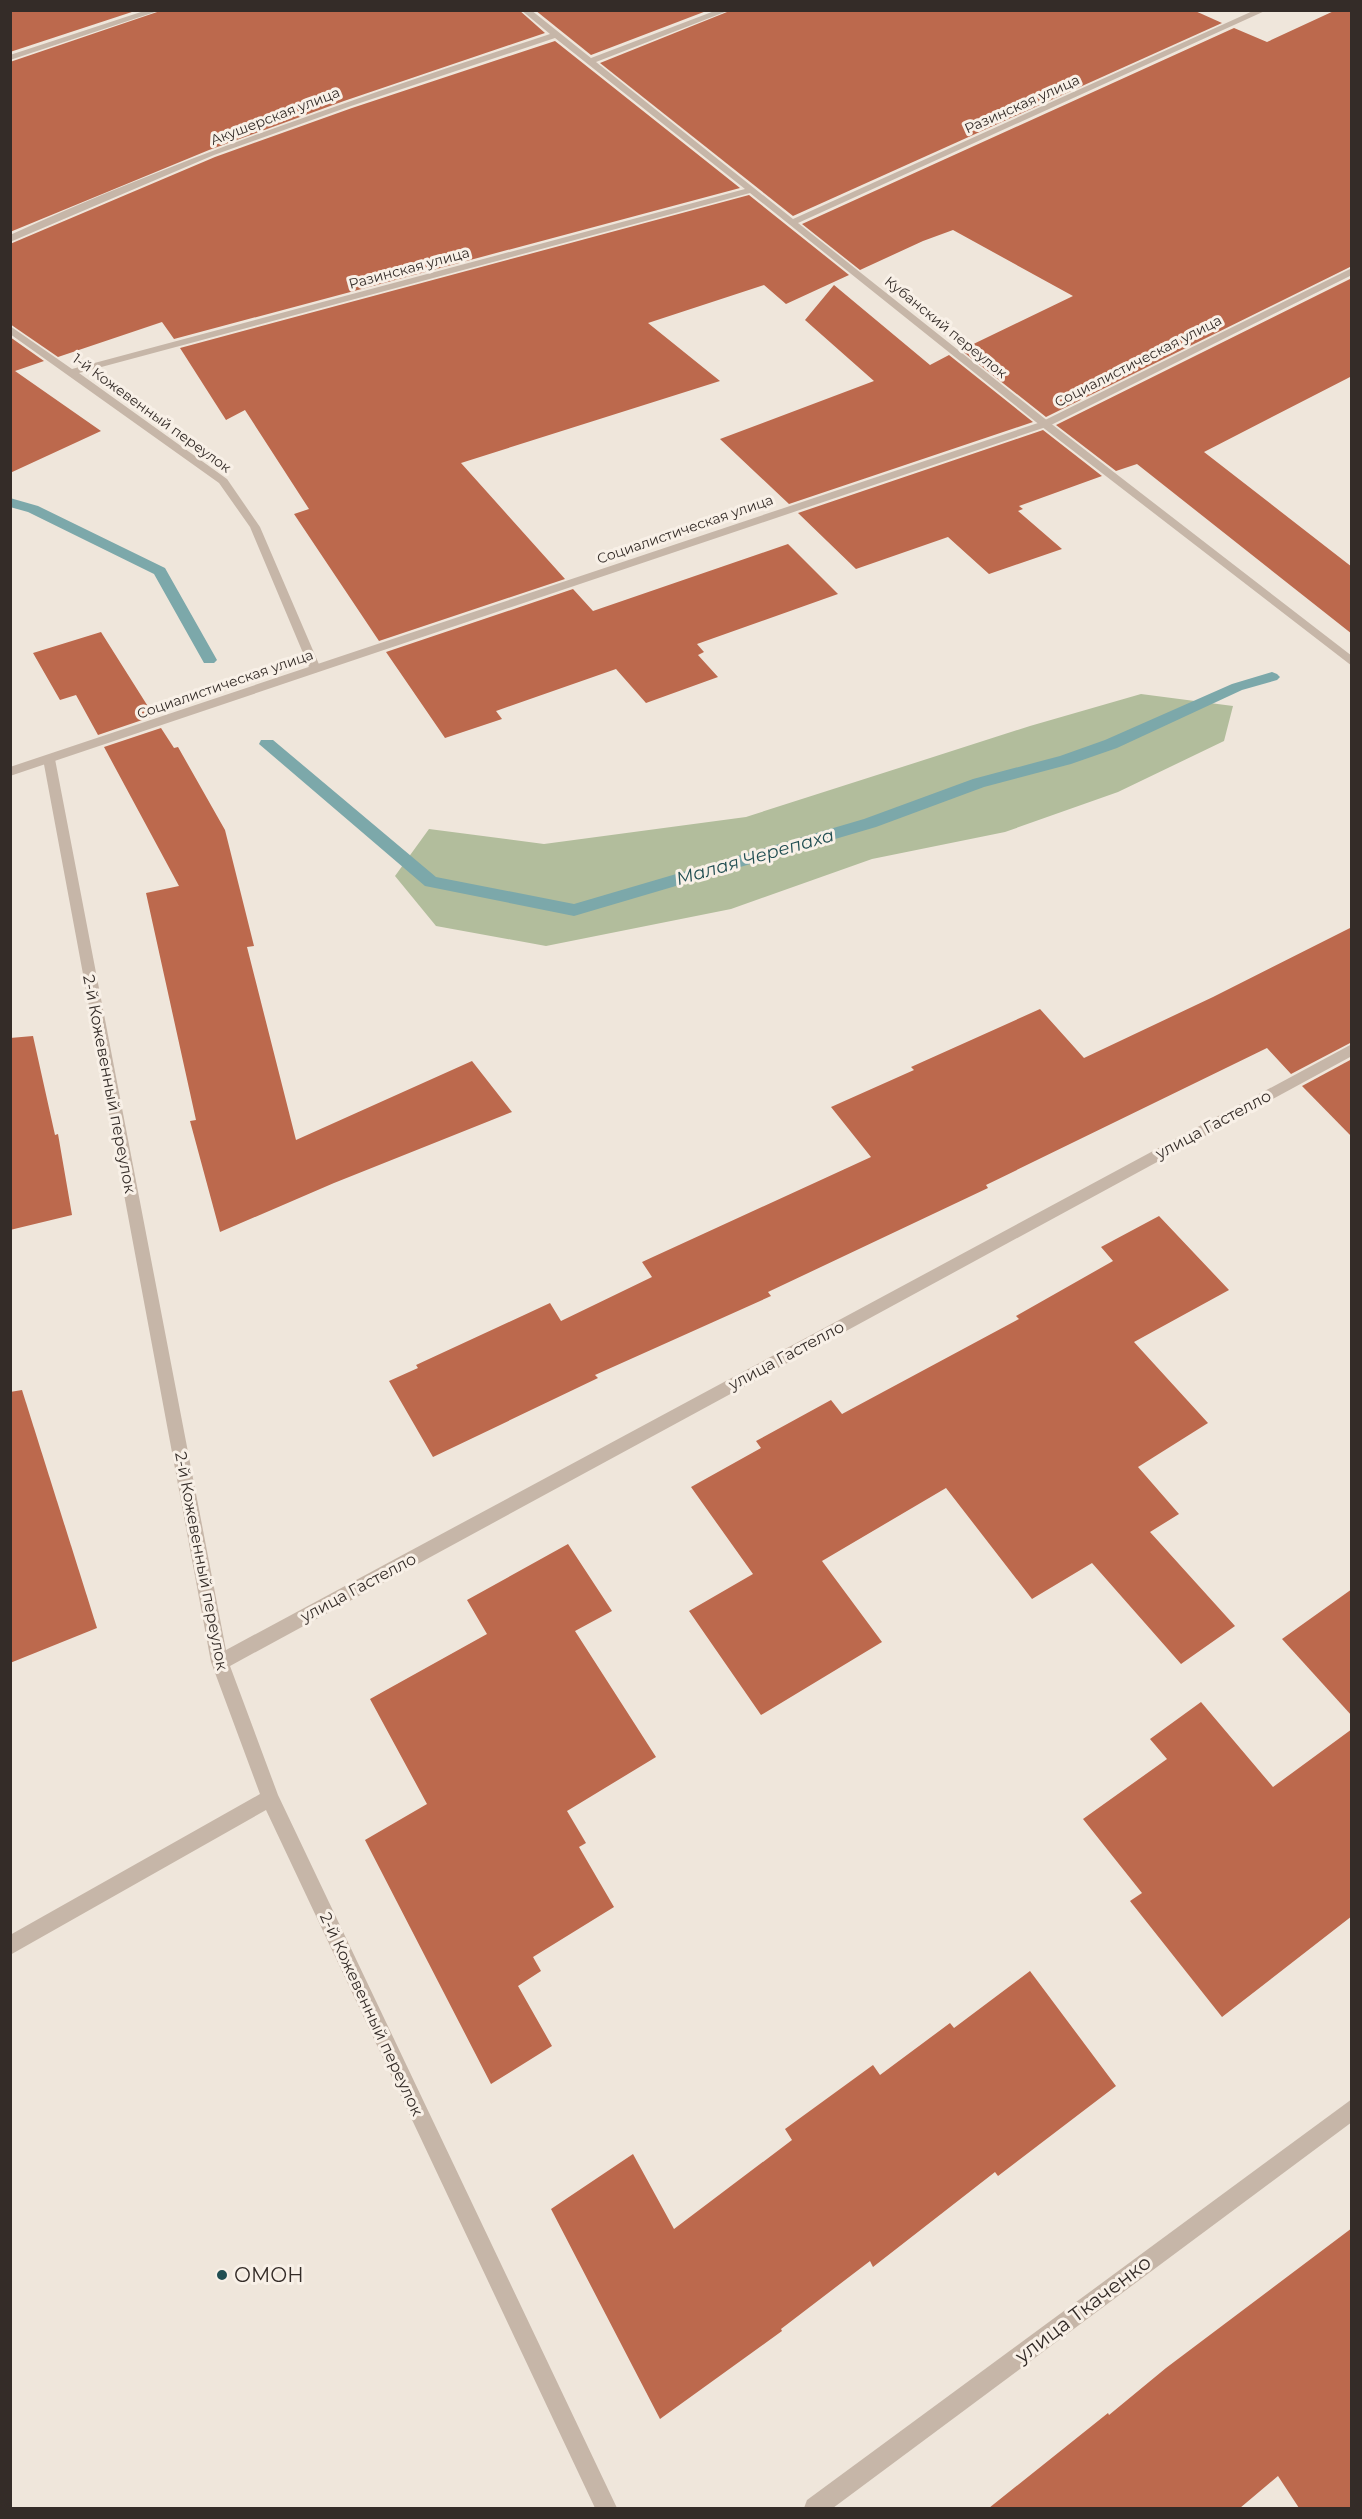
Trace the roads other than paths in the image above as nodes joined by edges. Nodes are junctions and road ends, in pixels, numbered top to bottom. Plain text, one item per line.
1 (157, 10) edge
2 (525, 10) edge
3 (726, 10) edge
4 (1263, 10) edge
5 (556, 35) junction
6 (10, 58) edge
7 (589, 62) junction
8 (752, 190) junction
9 (793, 222) junction
10 (10, 239) edge
11 (1352, 271) edge
12 (10, 329) edge
13 (72, 372) junction
14 (1045, 424) junction
15 (1352, 662) edge
16 (315, 669) junction
17 (49, 759) junction
18 (10, 772) edge
19 (1352, 1049) edge
20 (220, 1662) junction
21 (270, 1798) junction
22 (10, 1946) edge
23 (1352, 2109) edge
24 (606, 2508) edge
25 (815, 2508) edge

1 - 6 street
2 - 5 street, Кубанский переулок
3 - 7 street
4 - 9 street, Разинская улица
5 - 7 street, Кубанский переулок
5 - 10 street, Акушерская улица
7 - 8 street, Кубанский переулок
8 - 9 street, Кубанский переулок
8 - 13 street, Разинская улица
9 - 14 street, Кубанский переулок
11 - 14 street, Социалистическая улица
12 - 13 street, 1-й Кожевенный переулок
13 - 16 street, 1-й Кожевенный переулок
14 - 15 street, Кубанский переулок
14 - 16 street, Социалистическая улица
16 - 17 street, Социалистическая улица
17 - 18 street, Социалистическая улица
17 - 20 street, 2-й Кожевенный переулок
19 - 20 street, улица Гастелло
20 - 21 street, 2-й Кожевенный переулок
21 - 22 street
21 - 24 street, 2-й Кожевенный переулок
23 - 25 street, улица Ткаченко

